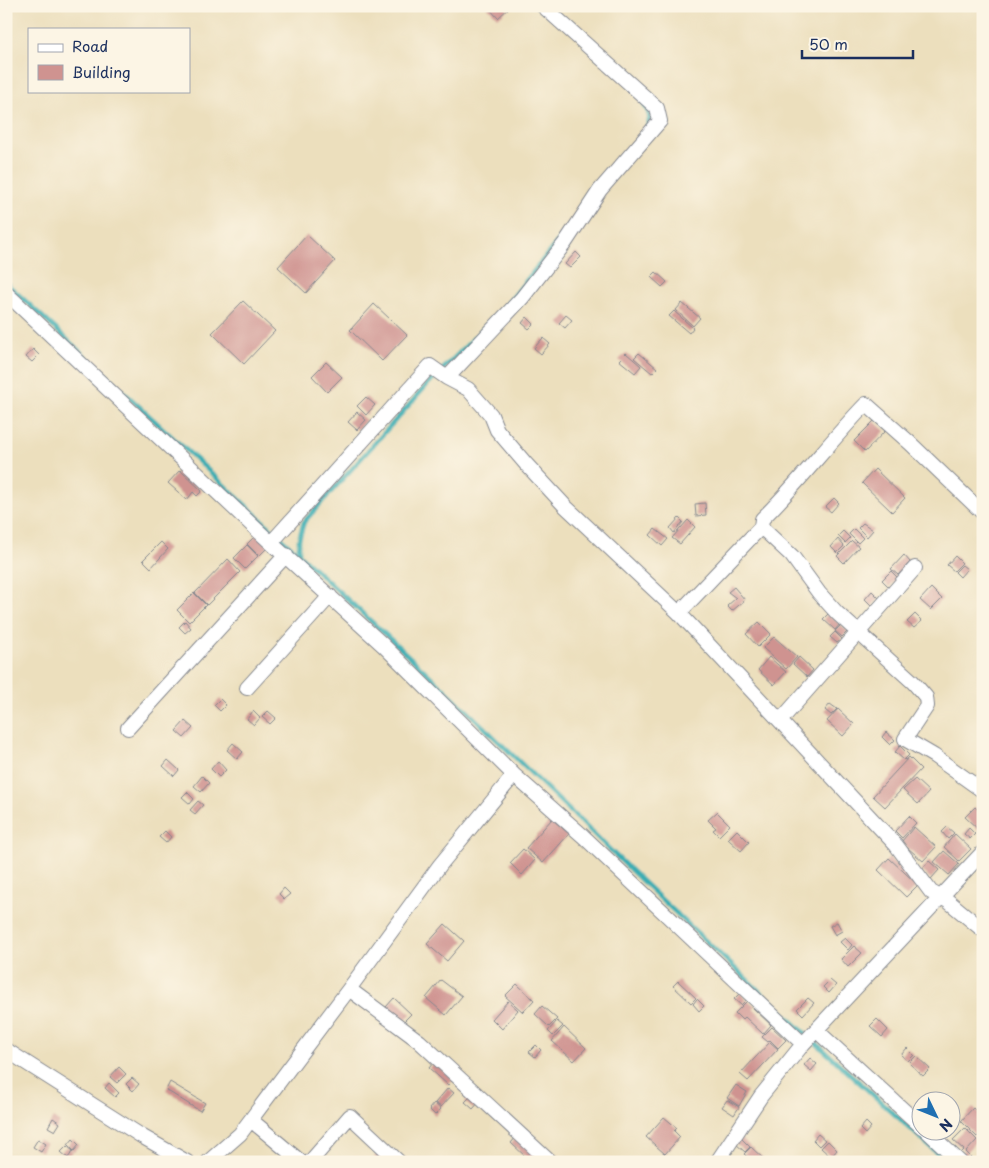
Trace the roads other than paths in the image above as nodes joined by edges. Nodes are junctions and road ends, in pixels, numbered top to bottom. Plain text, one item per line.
1 (543, 6) edge
2 (6, 293) edge
3 (447, 378) junction
4 (983, 513) edge
5 (761, 527) junction
6 (271, 542) junction
7 (286, 555) junction
8 (915, 568) dead end
9 (330, 596) junction
10 (679, 613) junction
11 (858, 633) junction
12 (246, 688) dead end
13 (780, 721) junction
14 (128, 728) dead end
15 (514, 775) junction
16 (983, 790) edge
17 (983, 852) edge
18 (940, 897) junction
19 (983, 930) edge
20 (350, 989) junction
21 (816, 1030) junction
22 (803, 1044) junction
23 (6, 1050) edge
24 (912, 1118) edge
25 (251, 1120) junction
26 (937, 1140) edge
27 (187, 1162) edge
28 (208, 1162) edge
29 (301, 1162) edge
30 (310, 1162) edge
31 (399, 1162) edge
32 (550, 1162) edge
33 (718, 1162) edge
34 (960, 1162) edge

1 - 3 street
2 - 6 street
3 - 6 street
3 - 10 street
4 - 5 street
5 - 10 street
5 - 11 street
6 - 7 street
7 - 9 street
7 - 14 street
8 - 11 street
9 - 12 street
9 - 15 street
10 - 13 street
11 - 13 street
11 - 16 street
13 - 18 street
15 - 20 street
15 - 22 street
17 - 18 street
18 - 19 street
18 - 21 street
20 - 25 street
20 - 32 street
21 - 22 street
21 - 24 street
22 - 33 street
23 - 27 street
25 - 28 street
25 - 29 street
26 - 34 street
30 - 31 street

